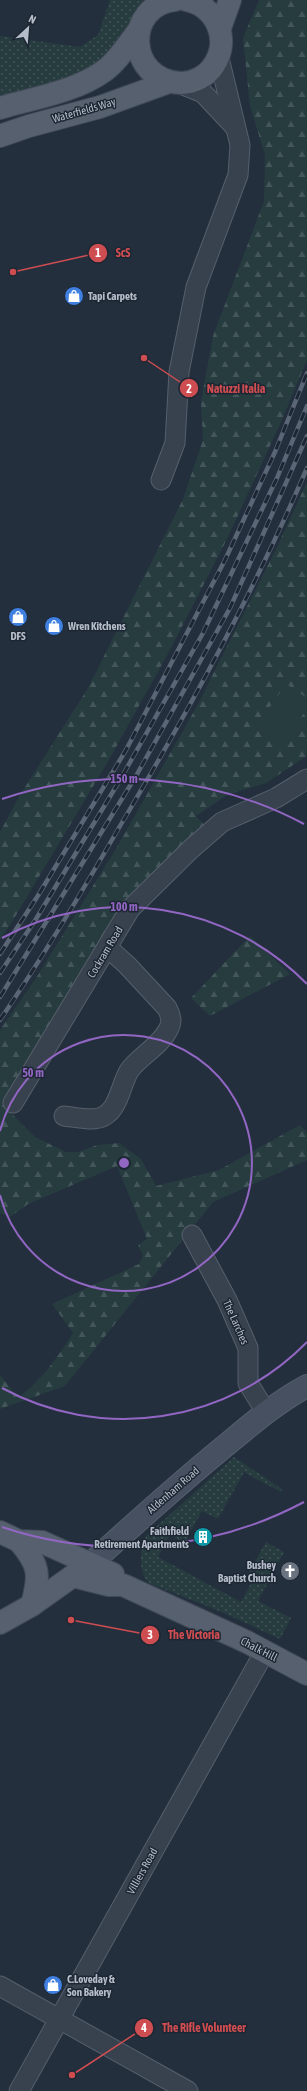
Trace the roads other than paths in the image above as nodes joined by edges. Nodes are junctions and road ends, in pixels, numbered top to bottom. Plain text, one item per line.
1 (175, 0) edge
2 (230, 0) edge
3 (220, 28) junction
4 (139, 30) junction
5 (219, 58) junction
6 (173, 82) junction
7 (0, 108) edge
8 (236, 128) junction
9 (0, 136) edge
10 (160, 480) dead end
11 (307, 779) edge
12 (108, 948) junction
13 (13, 1103) dead end
14 (64, 1116) dead end
15 (192, 1235) dead end
16 (307, 1386) edge
17 (266, 1412) junction
18 (10, 1536) edge
19 (81, 1570) junction
20 (32, 1605) junction
21 (0, 1623) edge
22 (265, 1651) junction
23 (307, 1674) edge
24 (0, 1986) edge
25 (60, 2019) junction
26 (19, 2091) edge
27 (188, 2091) edge

1 - 3 main road
1 - 4 main road
2 - 3 main road
3 - 5 main road
4 - 6 main road
4 - 7 main road
5 - 6 main road
5 - 8 street
6 - 8 street
6 - 9 main road, Waterfields Way
8 - 10 street
11 - 12 street, Cockram Road
12 - 13 street, Cockram Road
12 - 14 street
15 - 17 street, The Larches
16 - 17 main road, Aldenham Road
17 - 19 main road, Aldenham Road
18 - 19 main road, Chalk Hill
18 - 20 main road
19 - 20 main road, Aldenham Road
19 - 22 main road, Chalk Hill
20 - 21 main road, Aldenham Road
22 - 23 main road, Chalk Hill
22 - 25 street, Villiers Road
24 - 25 street
25 - 26 street, Villiers Road
25 - 27 street

